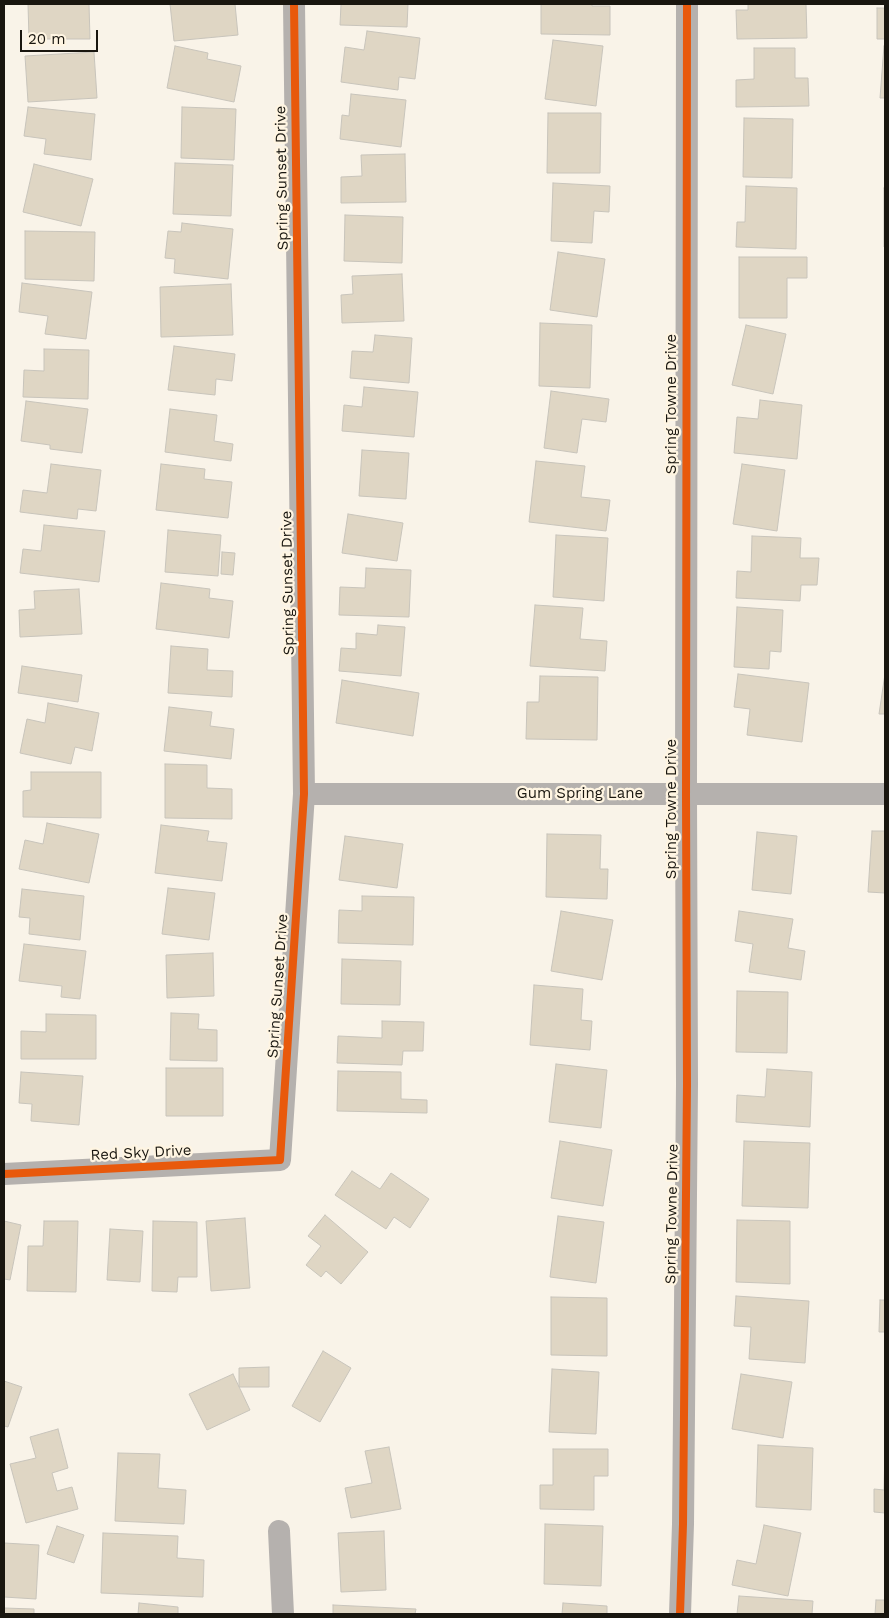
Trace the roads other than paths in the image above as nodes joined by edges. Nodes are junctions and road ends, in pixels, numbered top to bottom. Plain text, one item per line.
1 (294, 4) edge
2 (686, 4) edge
3 (304, 794) junction
4 (686, 794) junction
5 (885, 794) edge
6 (280, 1160) joint
7 (4, 1174) edge
8 (279, 1531) dead end
9 (283, 1614) edge
10 (680, 1614) edge

1 - 3 street, Spring Sunset Drive
2 - 4 street, Spring Towne Drive
3 - 4 street, Gum Spring Lane
3 - 6 street, Spring Sunset Drive
4 - 5 street, Gum Spring Lane
4 - 10 street, Spring Towne Drive
6 - 7 street, Red Sky Drive
8 - 9 street

